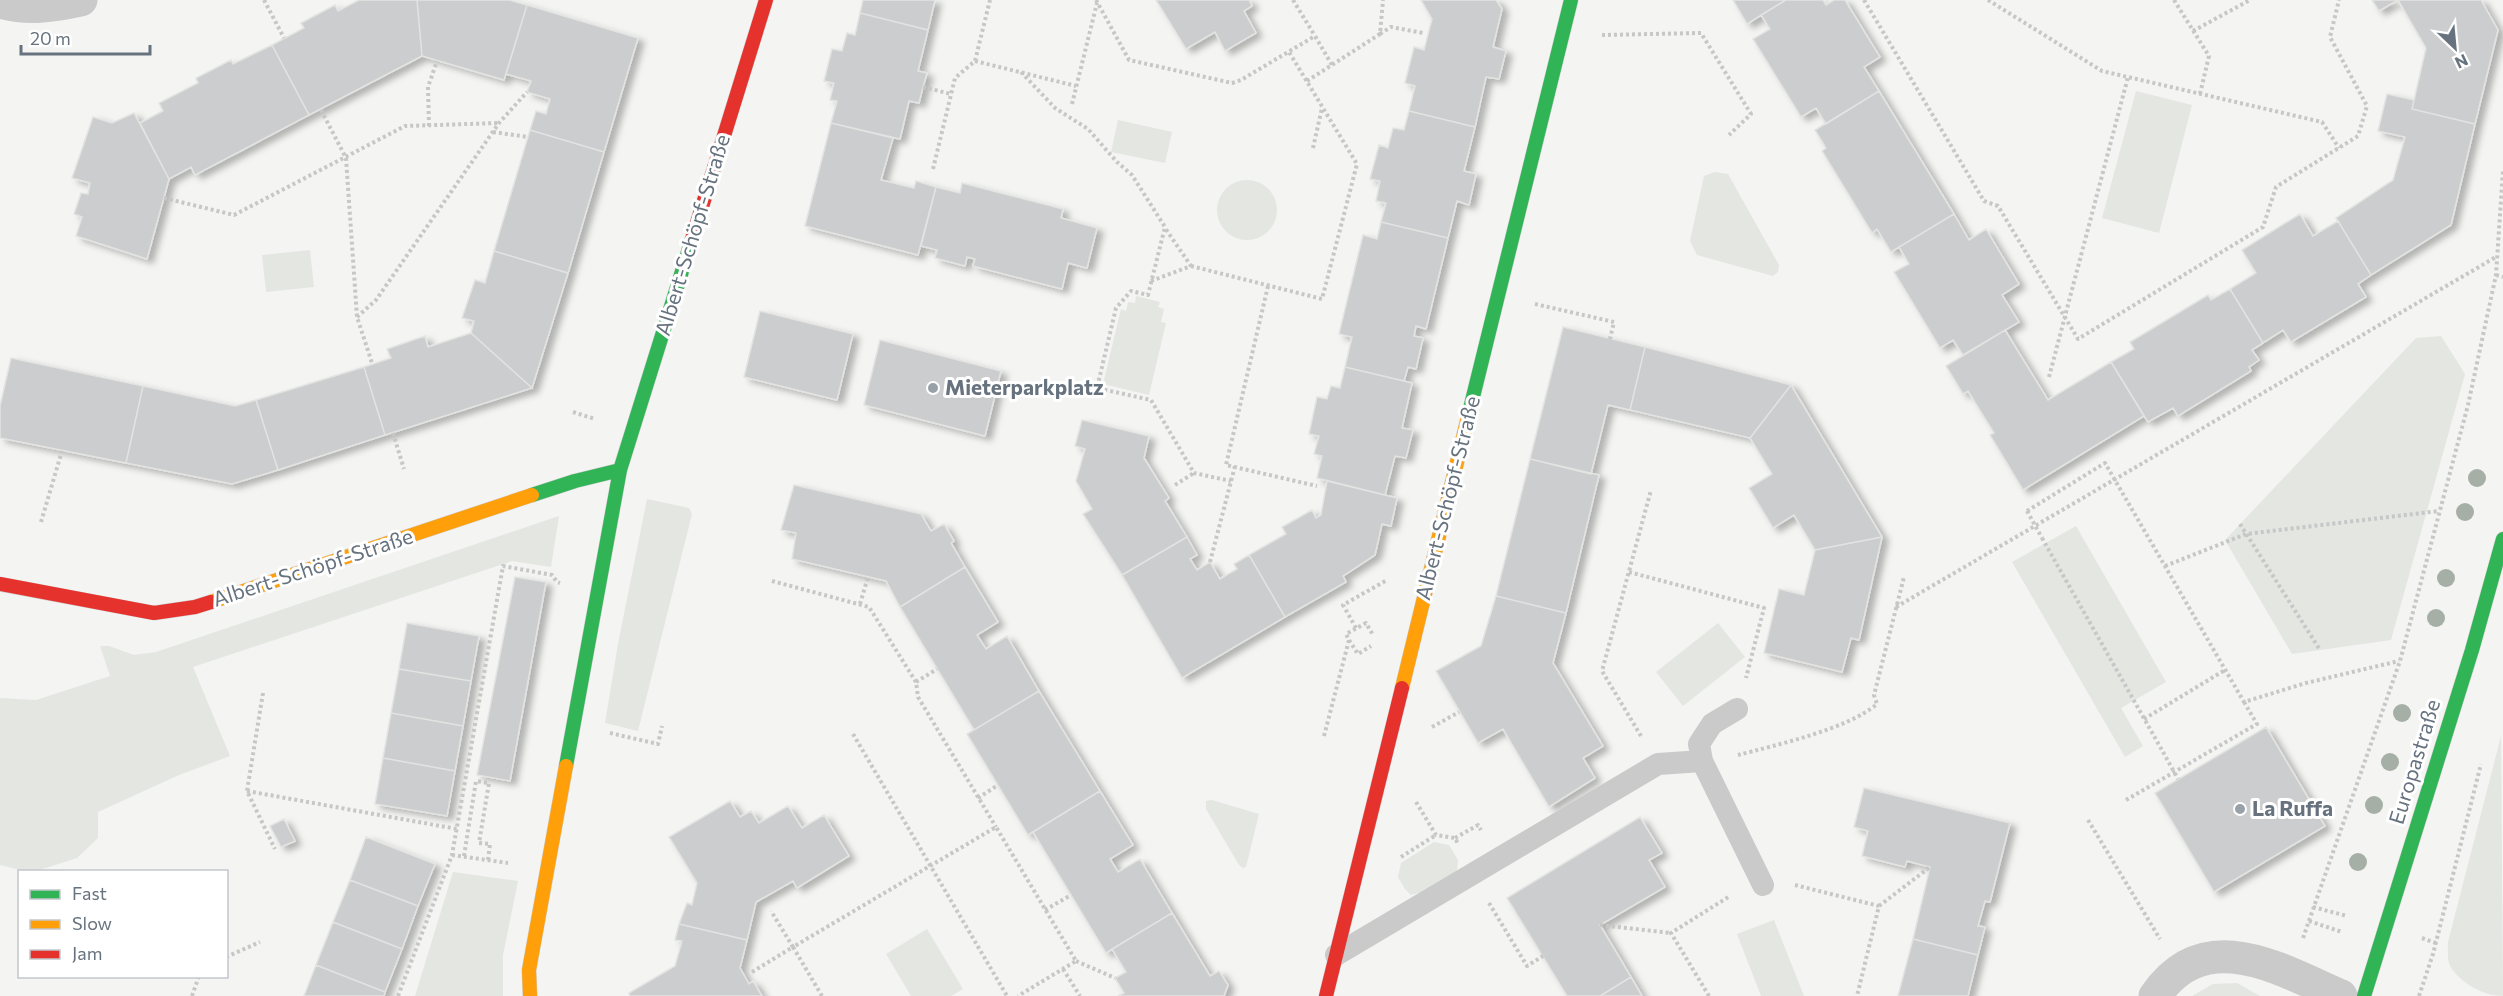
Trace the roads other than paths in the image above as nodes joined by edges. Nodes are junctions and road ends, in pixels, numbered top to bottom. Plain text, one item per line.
1 (81, 0) edge
2 (766, 0) edge
3 (1571, 0) edge
4 (0, 2) edge
5 (620, 470) junction
6 (2503, 539) edge
7 (0, 584) edge
8 (1737, 709) road end
9 (1702, 760) junction
10 (1763, 885) road end
11 (1336, 955) junction
12 (530, 996) edge
13 (1326, 996) edge
14 (2155, 996) edge
15 (2341, 996) edge
16 (2364, 996) edge

1 - 4 street
2 - 5 street, Albert-Schöpf-Straße
3 - 11 street, Albert-Schöpf-Straße
5 - 7 street, Albert-Schöpf-Straße
5 - 12 street, Albert-Schöpf-Straße
6 - 16 street, Europastraße
8 - 9 lane
9 - 10 lane
9 - 11 lane
11 - 13 street, Albert-Schöpf-Straße
14 - 15 street

